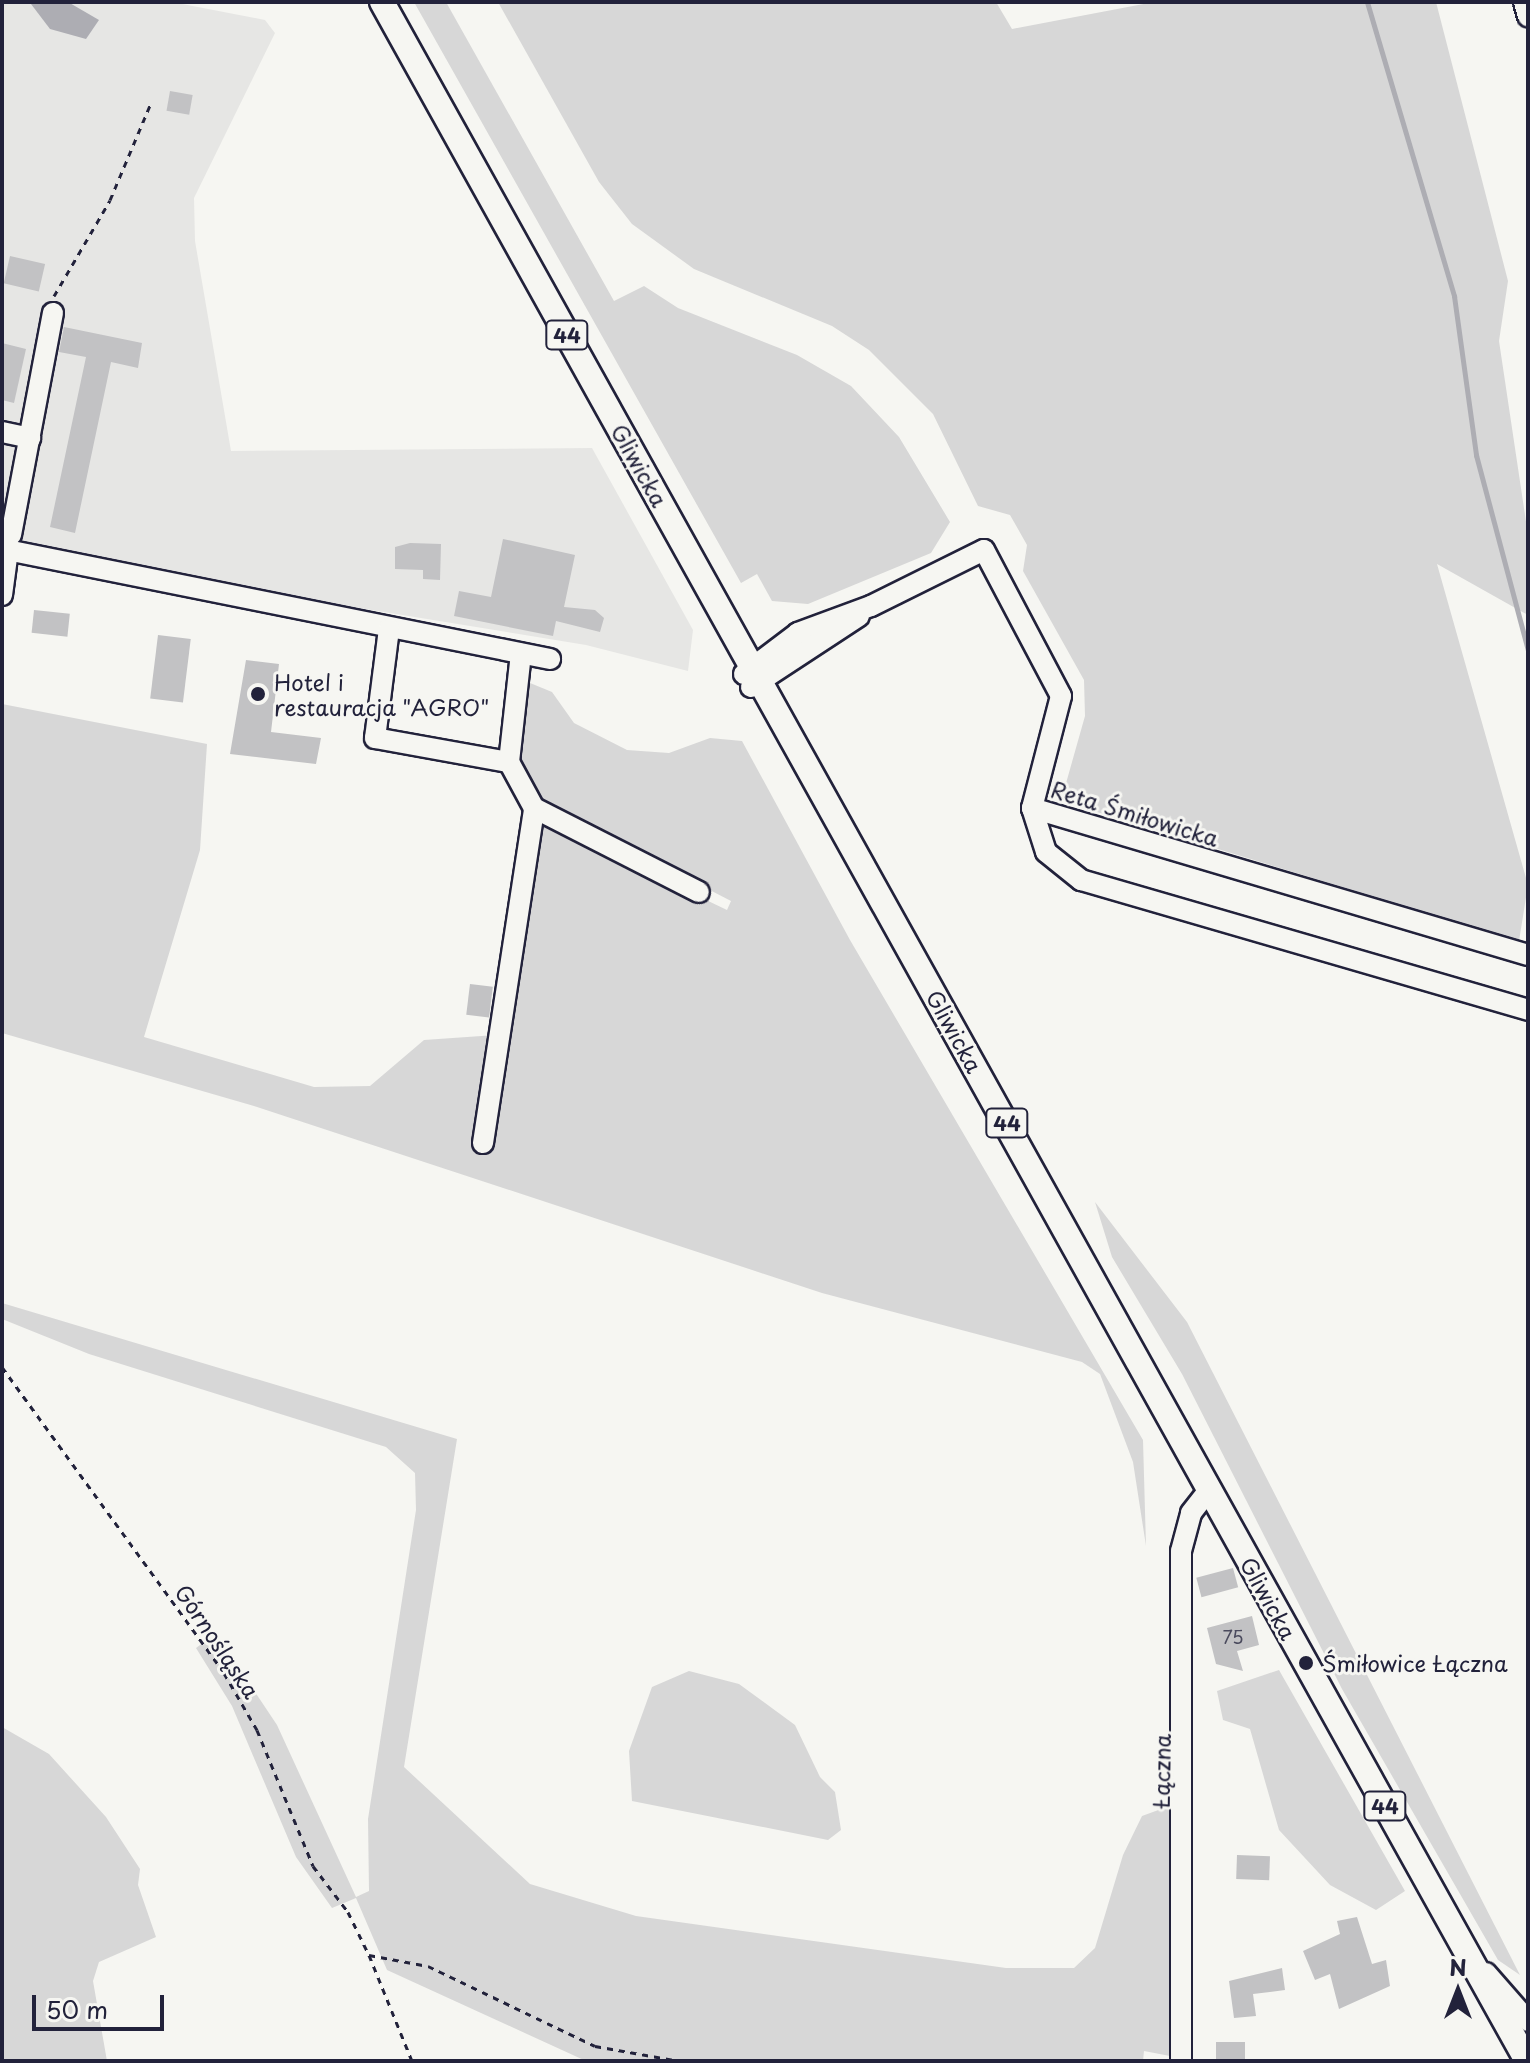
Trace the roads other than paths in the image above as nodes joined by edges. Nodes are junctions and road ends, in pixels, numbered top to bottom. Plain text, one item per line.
1 (382, 2) edge
2 (1524, 2) edge
3 (1528, 16) edge
4 (53, 313) road end
5 (2, 432) edge
6 (30, 438) junction
7 (7, 545) edge
8 (2, 595) edge
9 (389, 629) junction
10 (521, 654) junction
11 (550, 659) dead end
12 (752, 678) junction
13 (509, 762) junction
14 (534, 808) junction
15 (1032, 808) junction
16 (699, 892) dead end
17 (1528, 955) edge
18 (1528, 1010) edge
19 (483, 1143) dead end
20 (1209, 1490) junction
21 (1465, 1949) junction
22 (1528, 2021) edge
23 (1181, 2061) edge
24 (1527, 2061) edge

1 - 12 main road, Gliwicka / 44
2 - 3 street
4 - 6 street
5 - 6 street
6 - 7 street
7 - 8 street
7 - 9 street
9 - 10 street
9 - 13 street
10 - 11 street
10 - 13 street
12 - 15 street
12 - 20 main road, Gliwicka / 44
13 - 14 street
14 - 16 street
14 - 19 street
15 - 17 street, Reta Śmiłowicka
15 - 18 street, Reta Śmiłowicka
20 - 21 main road, Gliwicka / 44
20 - 23 street, Łączna
21 - 22 street
21 - 24 main road, Gliwicka / 44

